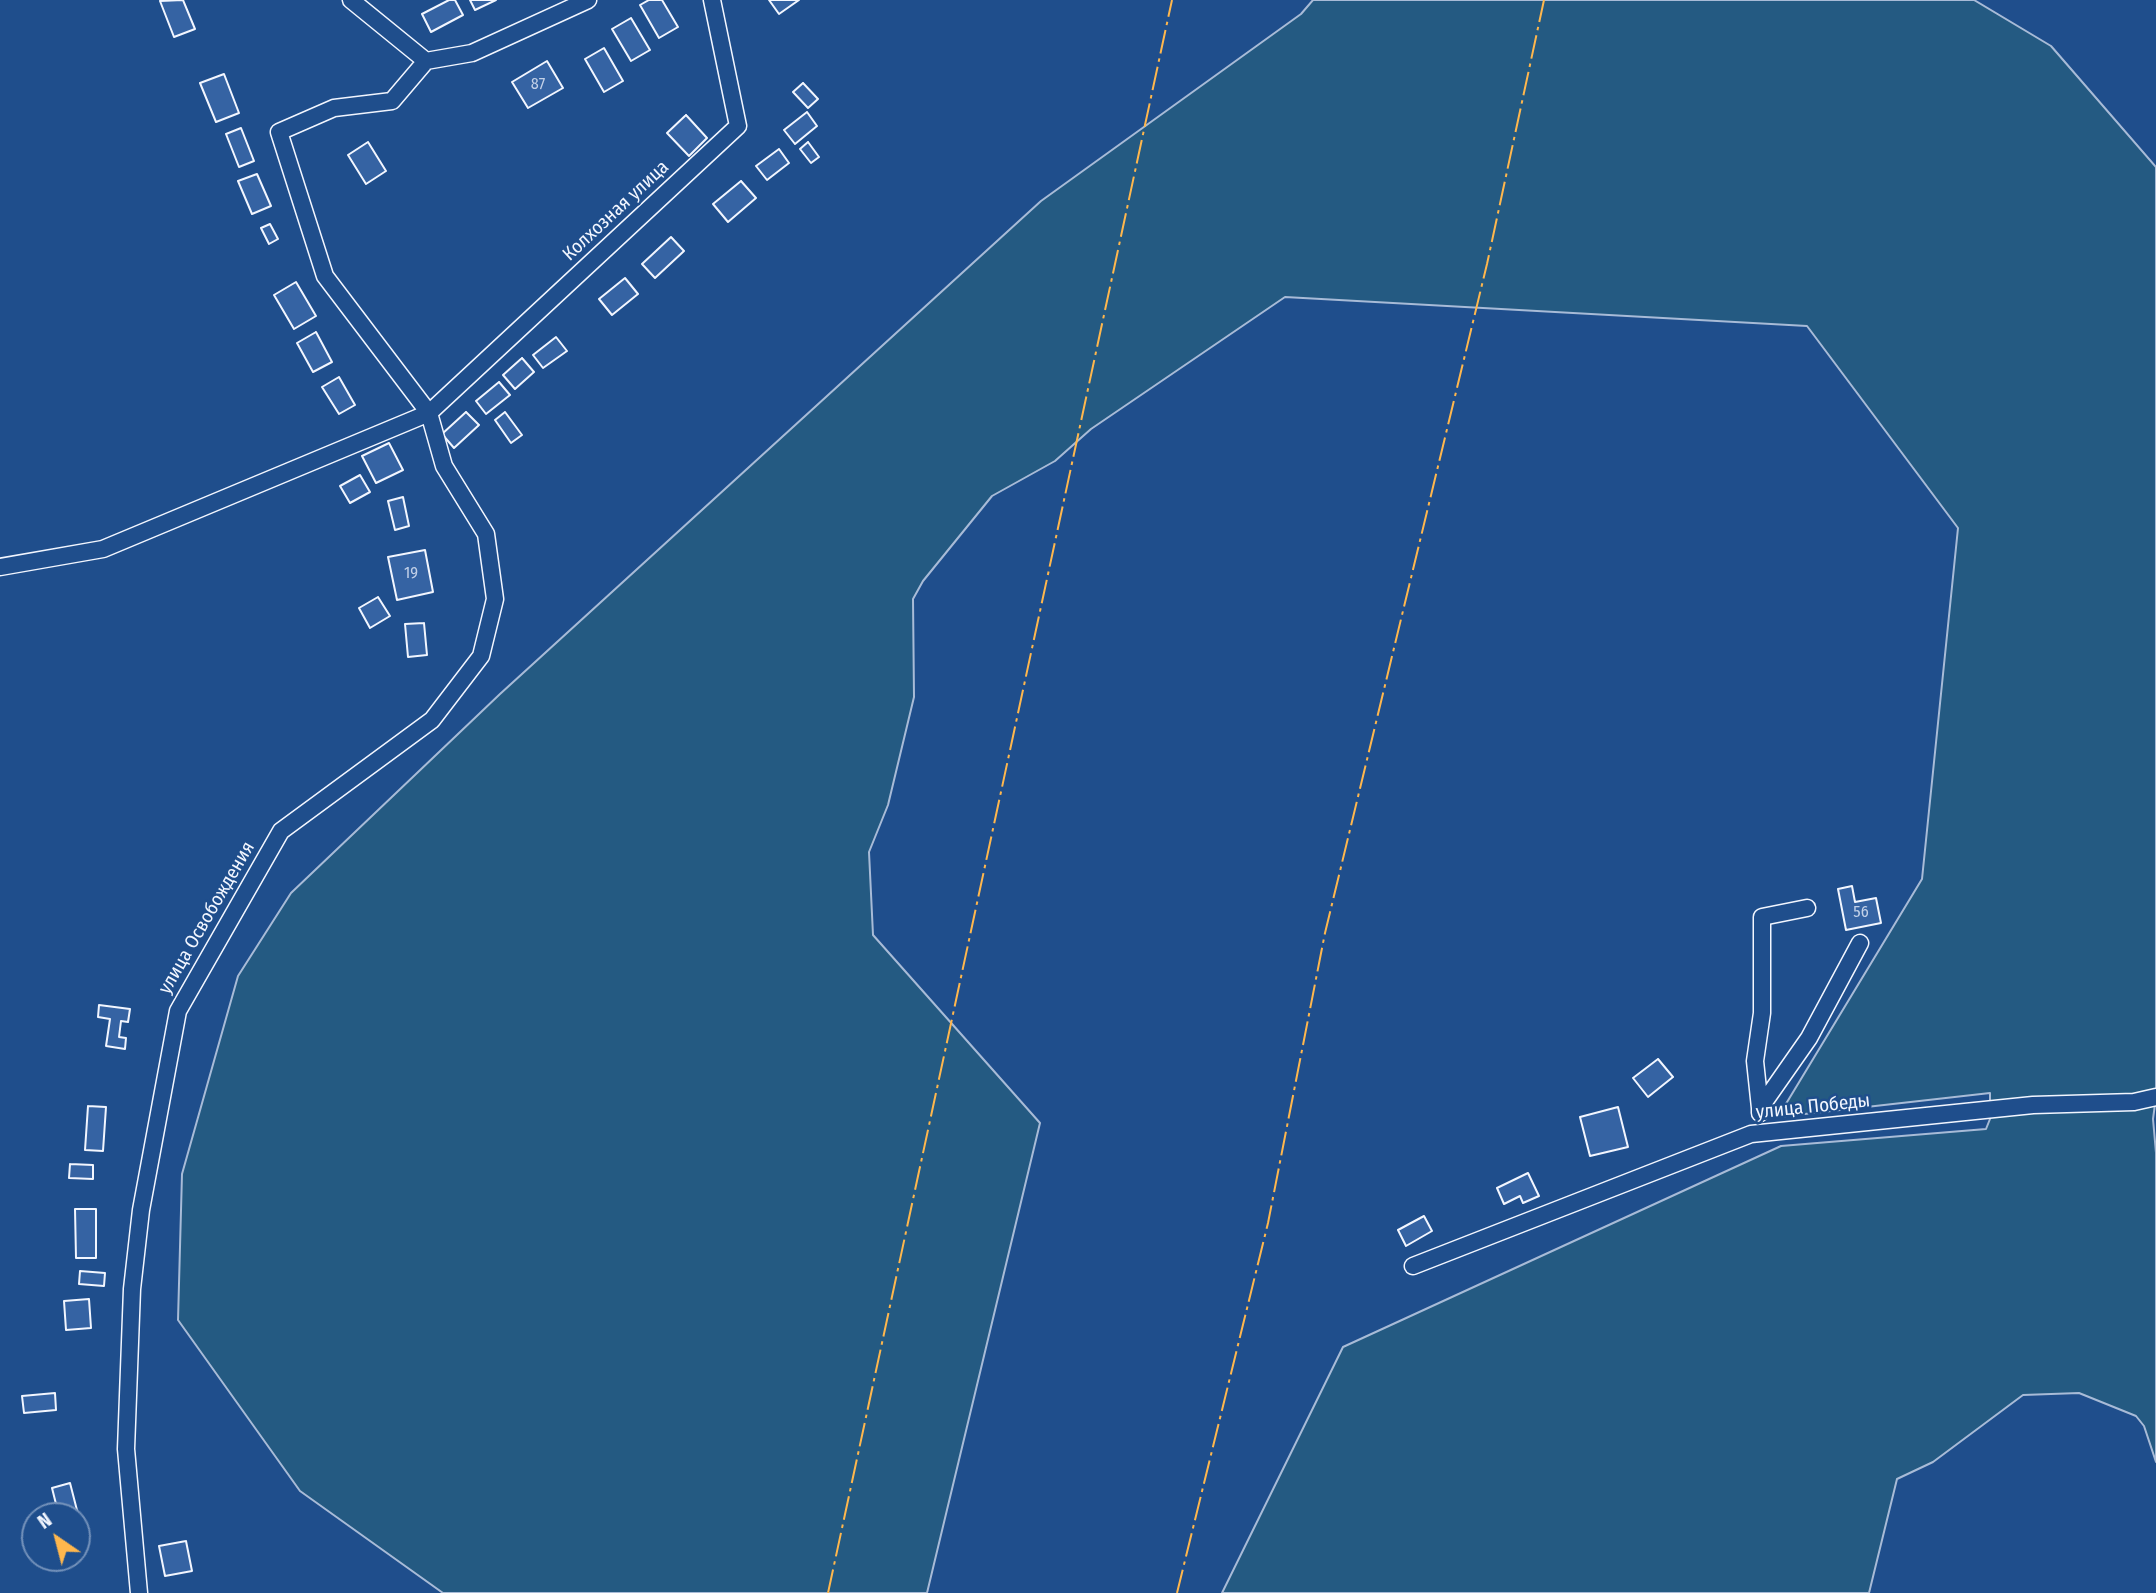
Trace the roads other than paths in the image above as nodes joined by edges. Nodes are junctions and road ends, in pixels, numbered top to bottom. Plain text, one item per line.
1 (351, 0) edge
2 (588, 0) edge
3 (712, 0) edge
4 (426, 61) junction
5 (429, 413) junction
6 (0, 567) edge
7 (1807, 908) dead end
8 (1860, 943) dead end
9 (2156, 1097) edge
10 (1760, 1108) junction
11 (1763, 1132) junction
12 (1413, 1266) dead end
13 (139, 1593) edge

1 - 4 street
2 - 4 street
3 - 5 street, Колхозная улица
4 - 5 street, улица Освобождения
5 - 6 street
5 - 13 street, улица Освобождения
7 - 10 street
8 - 10 street
9 - 11 street, улица Победы
10 - 11 street
11 - 12 street, улица Победы

